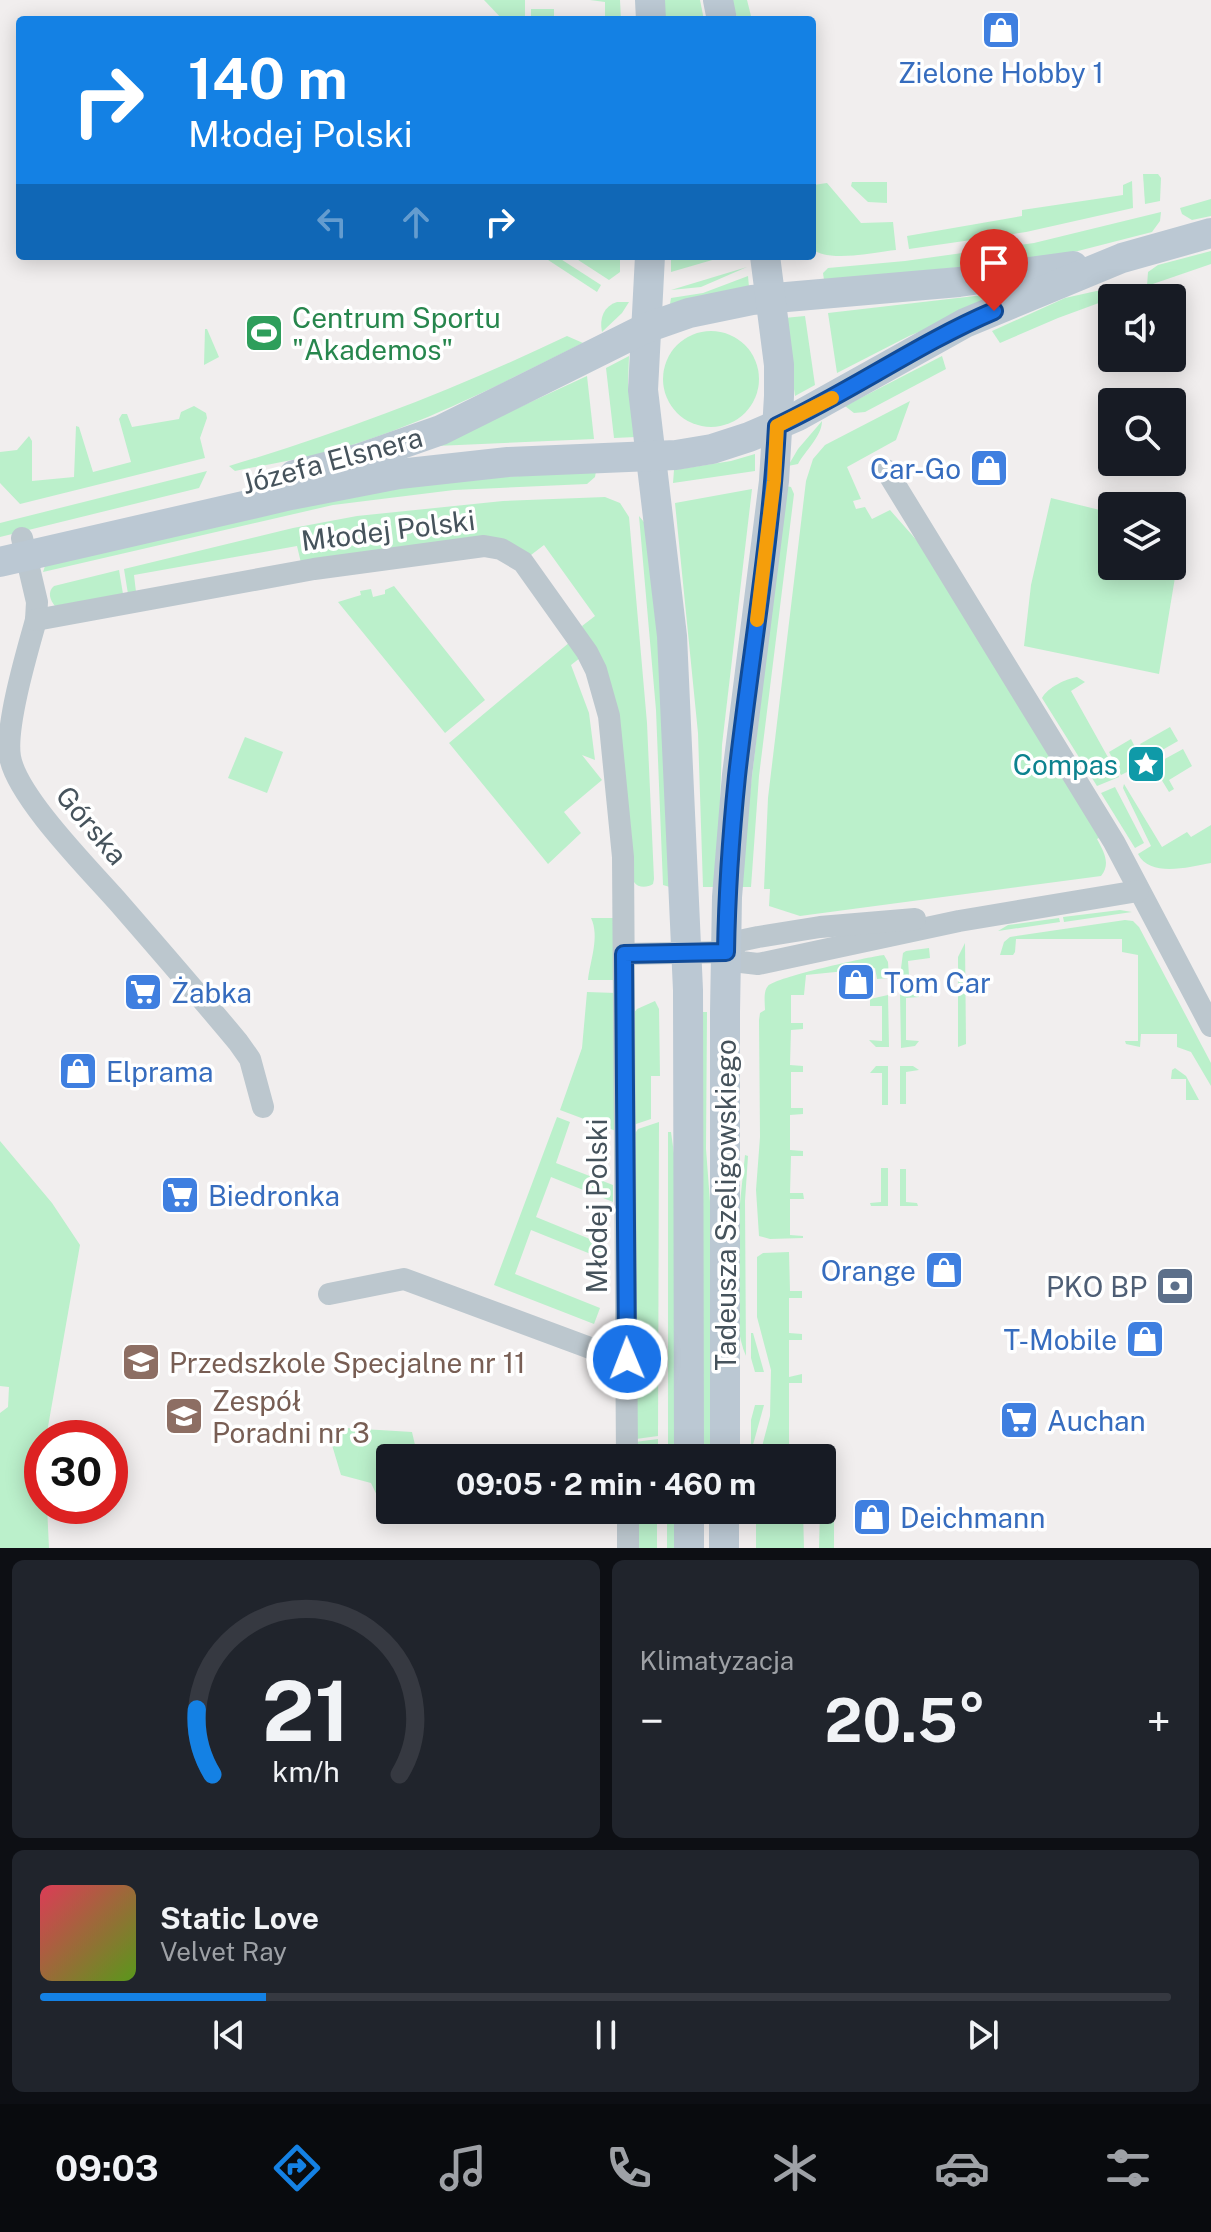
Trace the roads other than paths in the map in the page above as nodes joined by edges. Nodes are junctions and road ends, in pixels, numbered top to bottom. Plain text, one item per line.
1 (1211, 233) edge
2 (1122, 258) junction
3 (650, 260) edge
4 (766, 260) edge
5 (771, 299) junction
6 (646, 328) junction
7 (777, 426) junction
8 (649, 457) junction
9 (886, 470) dead end
10 (12, 550) edge
11 (36, 620) junction
12 (1138, 891) junction
13 (726, 952) junction
14 (687, 953) junction
15 (624, 954) junction
16 (1211, 1026) edge
17 (263, 1107) dead end
18 (329, 1294) dead end
19 (627, 1359) junction
20 (627, 1444) edge
21 (689, 1444) edge
22 (725, 1444) edge
23 (628, 1524) edge
24 (689, 1524) edge
25 (724, 1524) edge
26 (628, 1548) edge
27 (689, 1548) edge
28 (724, 1548) edge

1 - 2 street
2 - 5 street, Józefa Elsnera
2 - 7 street, Józefa Elsnera
3 - 6 street, Tadeusza Szeligowskiego
4 - 5 street, Tadeusza Szeligowskiego
5 - 6 street, Józefa Elsnera
5 - 7 street, Tadeusza Szeligowskiego
6 - 8 street, Tadeusza Szeligowskiego
6 - 10 street, Józefa Elsnera
7 - 8 street, Józefa Elsnera
7 - 13 street, Tadeusza Szeligowskiego
8 - 10 street, Józefa Elsnera
8 - 14 street, Tadeusza Szeligowskiego
9 - 12 street
10 - 11 street, Górska
11 - 15 street, Młodej Polski
11 - 17 street, Górska
12 - 13 street
12 - 16 street
13 - 14 street
13 - 22 street, Tadeusza Szeligowskiego
14 - 15 street
14 - 21 street, Tadeusza Szeligowskiego
15 - 19 street, Młodej Polski
18 - 19 street
19 - 20 street, Młodej Polski
23 - 26 street
24 - 27 street
25 - 28 street

